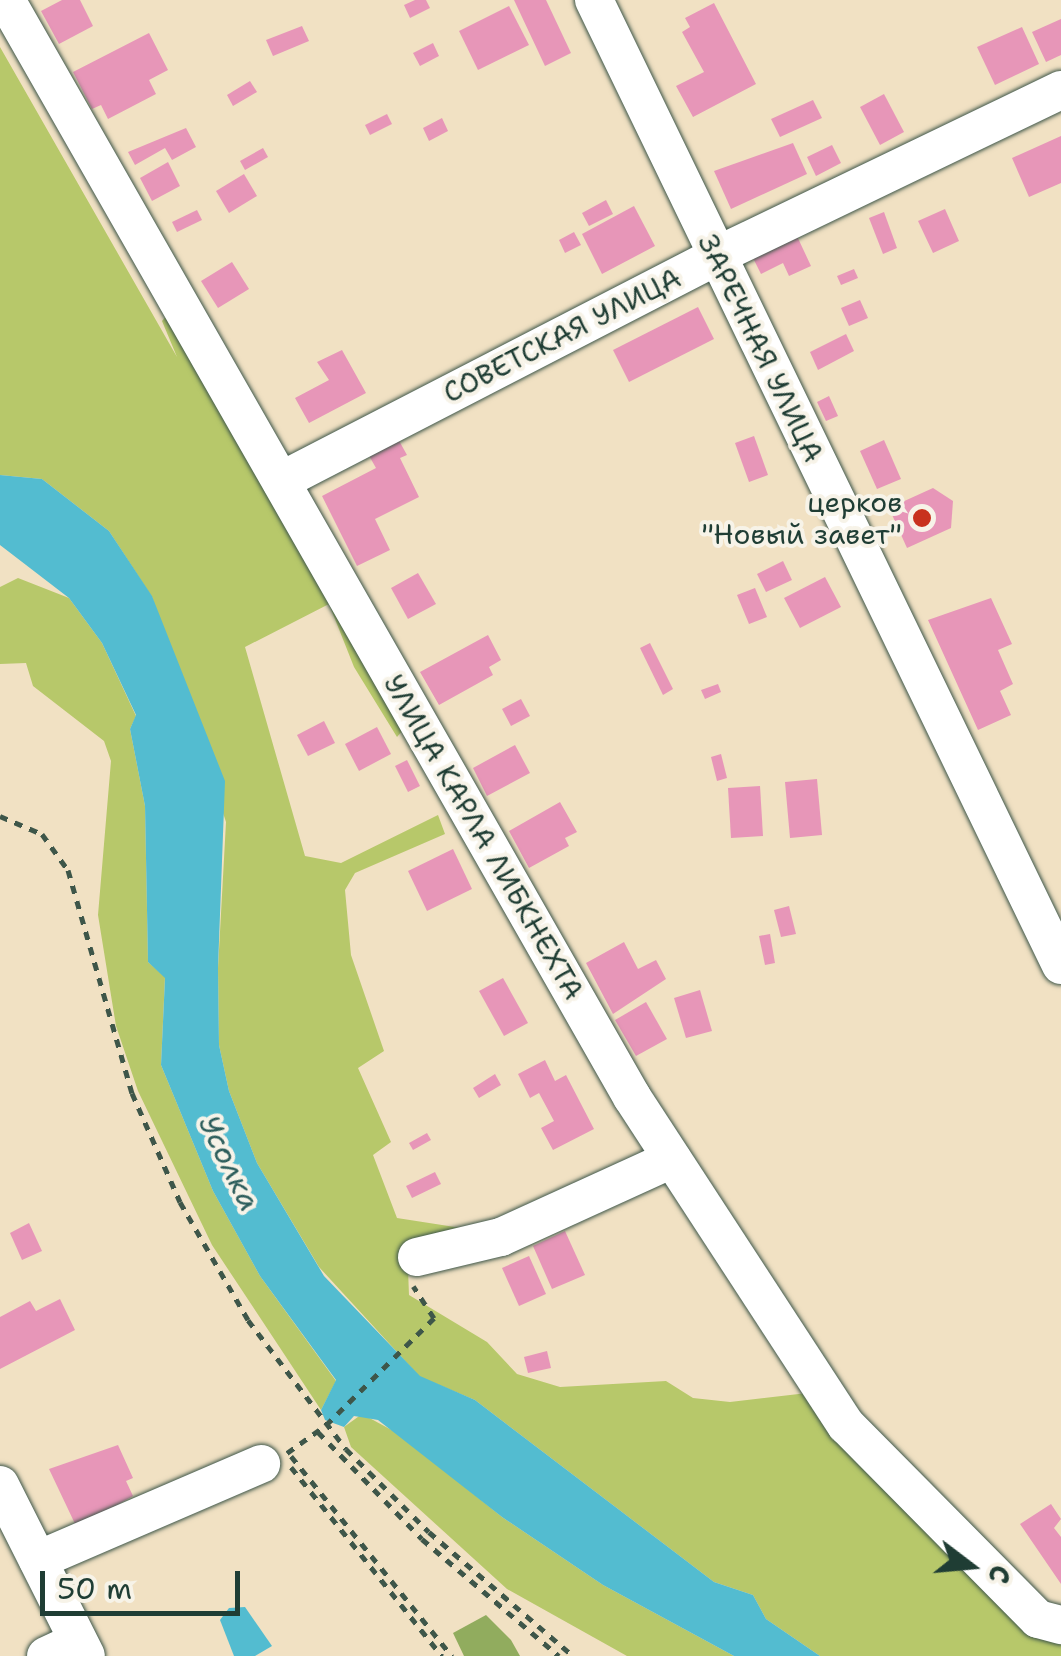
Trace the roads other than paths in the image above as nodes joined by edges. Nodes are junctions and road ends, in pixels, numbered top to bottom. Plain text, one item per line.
1 (6, 0) edge
2 (594, 0) edge
3 (1061, 90) edge
4 (716, 256) junction
5 (281, 481) junction
6 (1061, 965) edge
7 (672, 1159) junction
8 (417, 1257) dead end
9 (277, 1457) road end
10 (0, 1485) edge
11 (38, 1560) junction
12 (1050, 1622) edge
13 (70, 1651) edge

1 - 5 street, УЛИЦА КАРЛА ЛИБКНЕХТА
2 - 4 street, ЗАРЕЧНАЯ УЛИЦА
3 - 4 street, СОВЕТСКАЯ УЛИЦА
4 - 5 street, СОВЕТСКАЯ УЛИЦА
4 - 6 street, ЗАРЕЧНАЯ УЛИЦА
5 - 7 street, УЛИЦА КАРЛА ЛИБКНЕХТА
7 - 8 street
7 - 12 street, УЛИЦА КАРЛА ЛИБКНЕХТА
9 - 11 street
10 - 11 street
11 - 13 street

